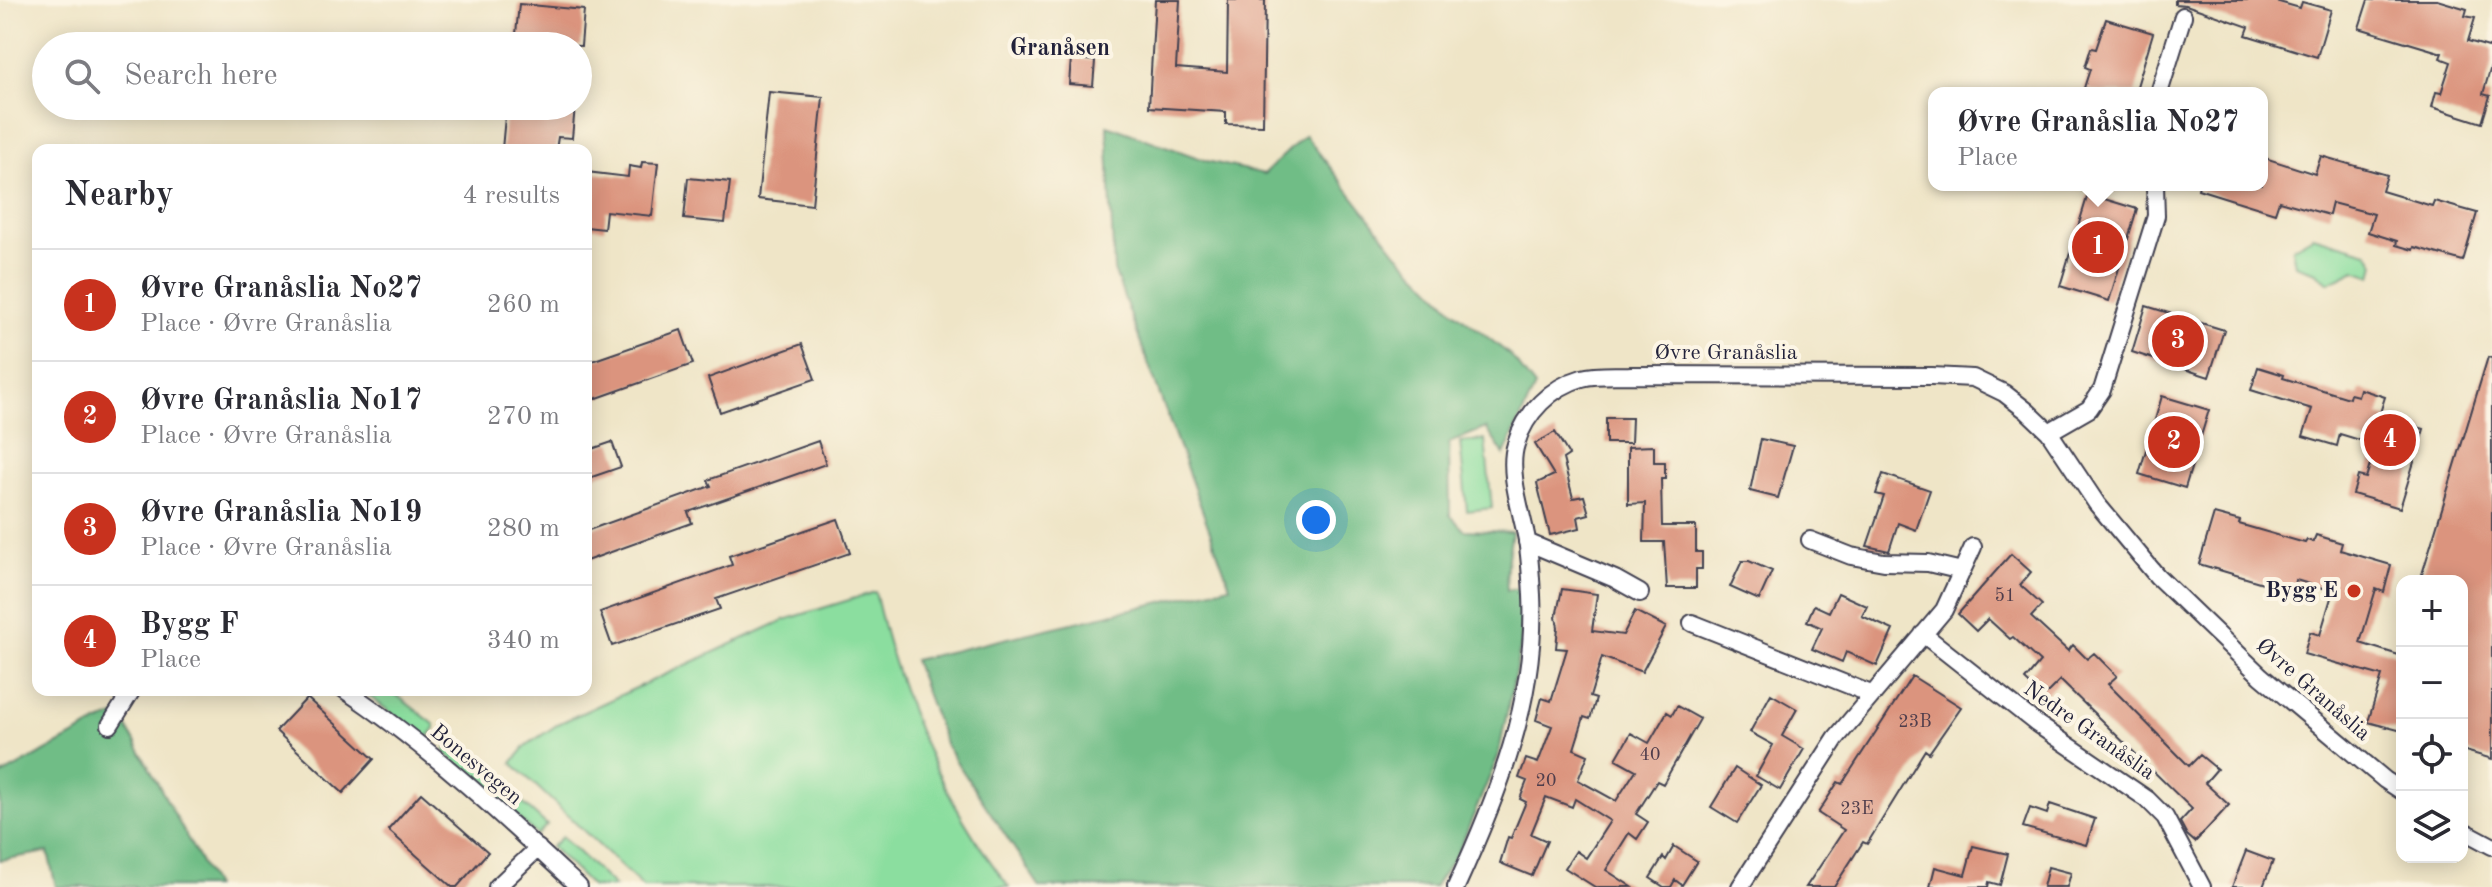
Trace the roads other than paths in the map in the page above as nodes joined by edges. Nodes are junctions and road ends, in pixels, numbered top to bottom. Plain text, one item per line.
1 (2183, 16) dead end
2 (2161, 87) edge
3 (2155, 191) edge
4 (2049, 432) junction
5 (1810, 540) dead end
6 (1527, 542) junction
7 (1973, 547) dead end
8 (1962, 571) junction
9 (1640, 593) dead end
10 (1692, 623) dead end
11 (1923, 634) junction
12 (1871, 694) junction
13 (128, 696) edge
14 (353, 696) edge
15 (110, 725) dead end
16 (2396, 786) edge
17 (2468, 833) edge
18 (2492, 846) edge
19 (538, 848) junction
20 (497, 887) edge
21 (579, 887) edge
22 (1456, 887) edge
23 (1740, 887) edge
24 (2202, 887) edge

1 - 2 street
3 - 4 street
4 - 6 street, Øvre Granåslia
4 - 16 street, Øvre Granåslia
5 - 8 street
6 - 9 street
6 - 22 street, Øvre Granåslia
7 - 8 street
8 - 11 street
10 - 12 street
11 - 12 street
11 - 24 street, Nedre Granåslia
12 - 23 street
13 - 15 street
14 - 19 street, Bonesvegen
17 - 18 street
19 - 20 street
19 - 21 street, Bonesvegen

